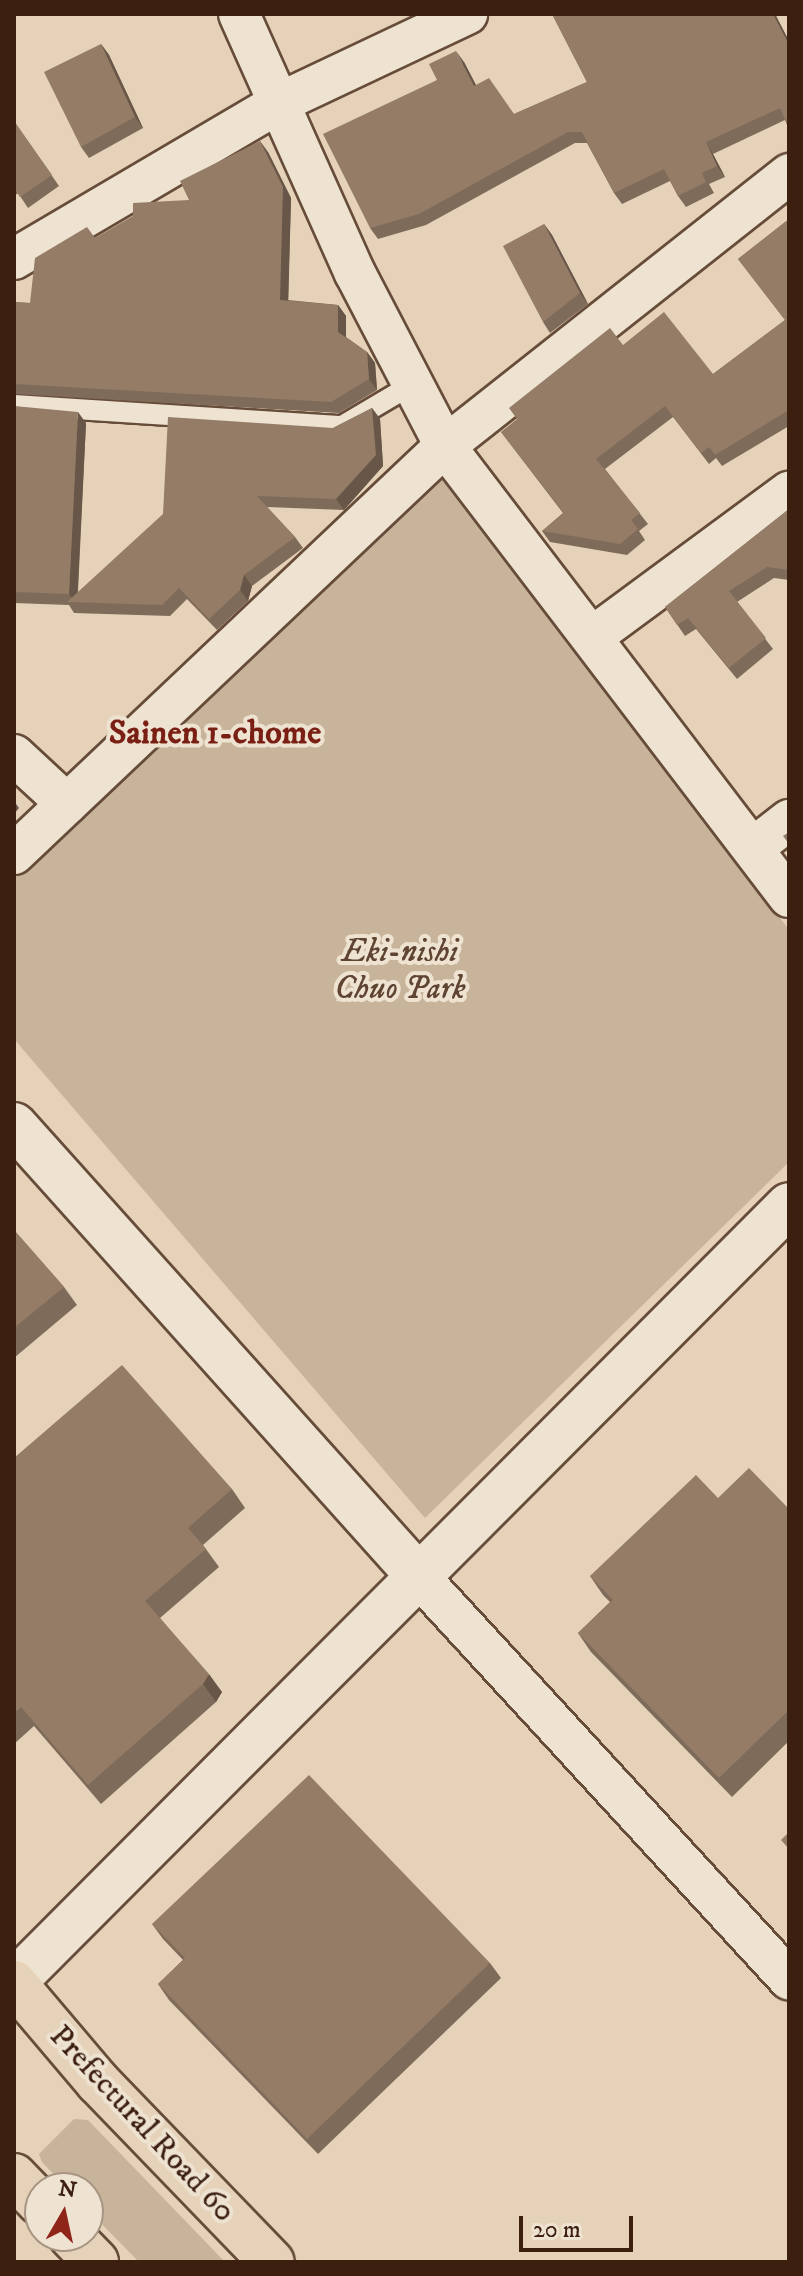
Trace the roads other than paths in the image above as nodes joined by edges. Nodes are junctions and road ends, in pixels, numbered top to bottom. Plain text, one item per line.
1 (239, 14) edge
2 (467, 14) edge
3 (281, 102) junction
4 (789, 174) edge
5 (14, 259) edge
6 (413, 384) junction
7 (14, 405) edge
8 (445, 446) junction
9 (789, 492) edge
10 (592, 637) junction
11 (14, 755) edge
12 (67, 804) junction
13 (789, 820) edge
14 (753, 848) junction
15 (14, 854) edge
16 (789, 897) edge
17 (14, 1125) edge
18 (789, 1205) edge
19 (421, 1579) junction
20 (789, 1979) edge
21 (14, 1983) edge
22 (272, 2262) edge

1 - 3 street
2 - 3 street
3 - 5 street
3 - 6 street
4 - 8 street
6 - 7 lane
6 - 8 street
8 - 10 street
8 - 12 street
9 - 10 street
10 - 14 street
11 - 12 street
12 - 15 street
13 - 14 street
14 - 16 street
17 - 19 street
18 - 19 street
19 - 20 street
19 - 21 street
21 - 22 main road, Prefectural Road 60

